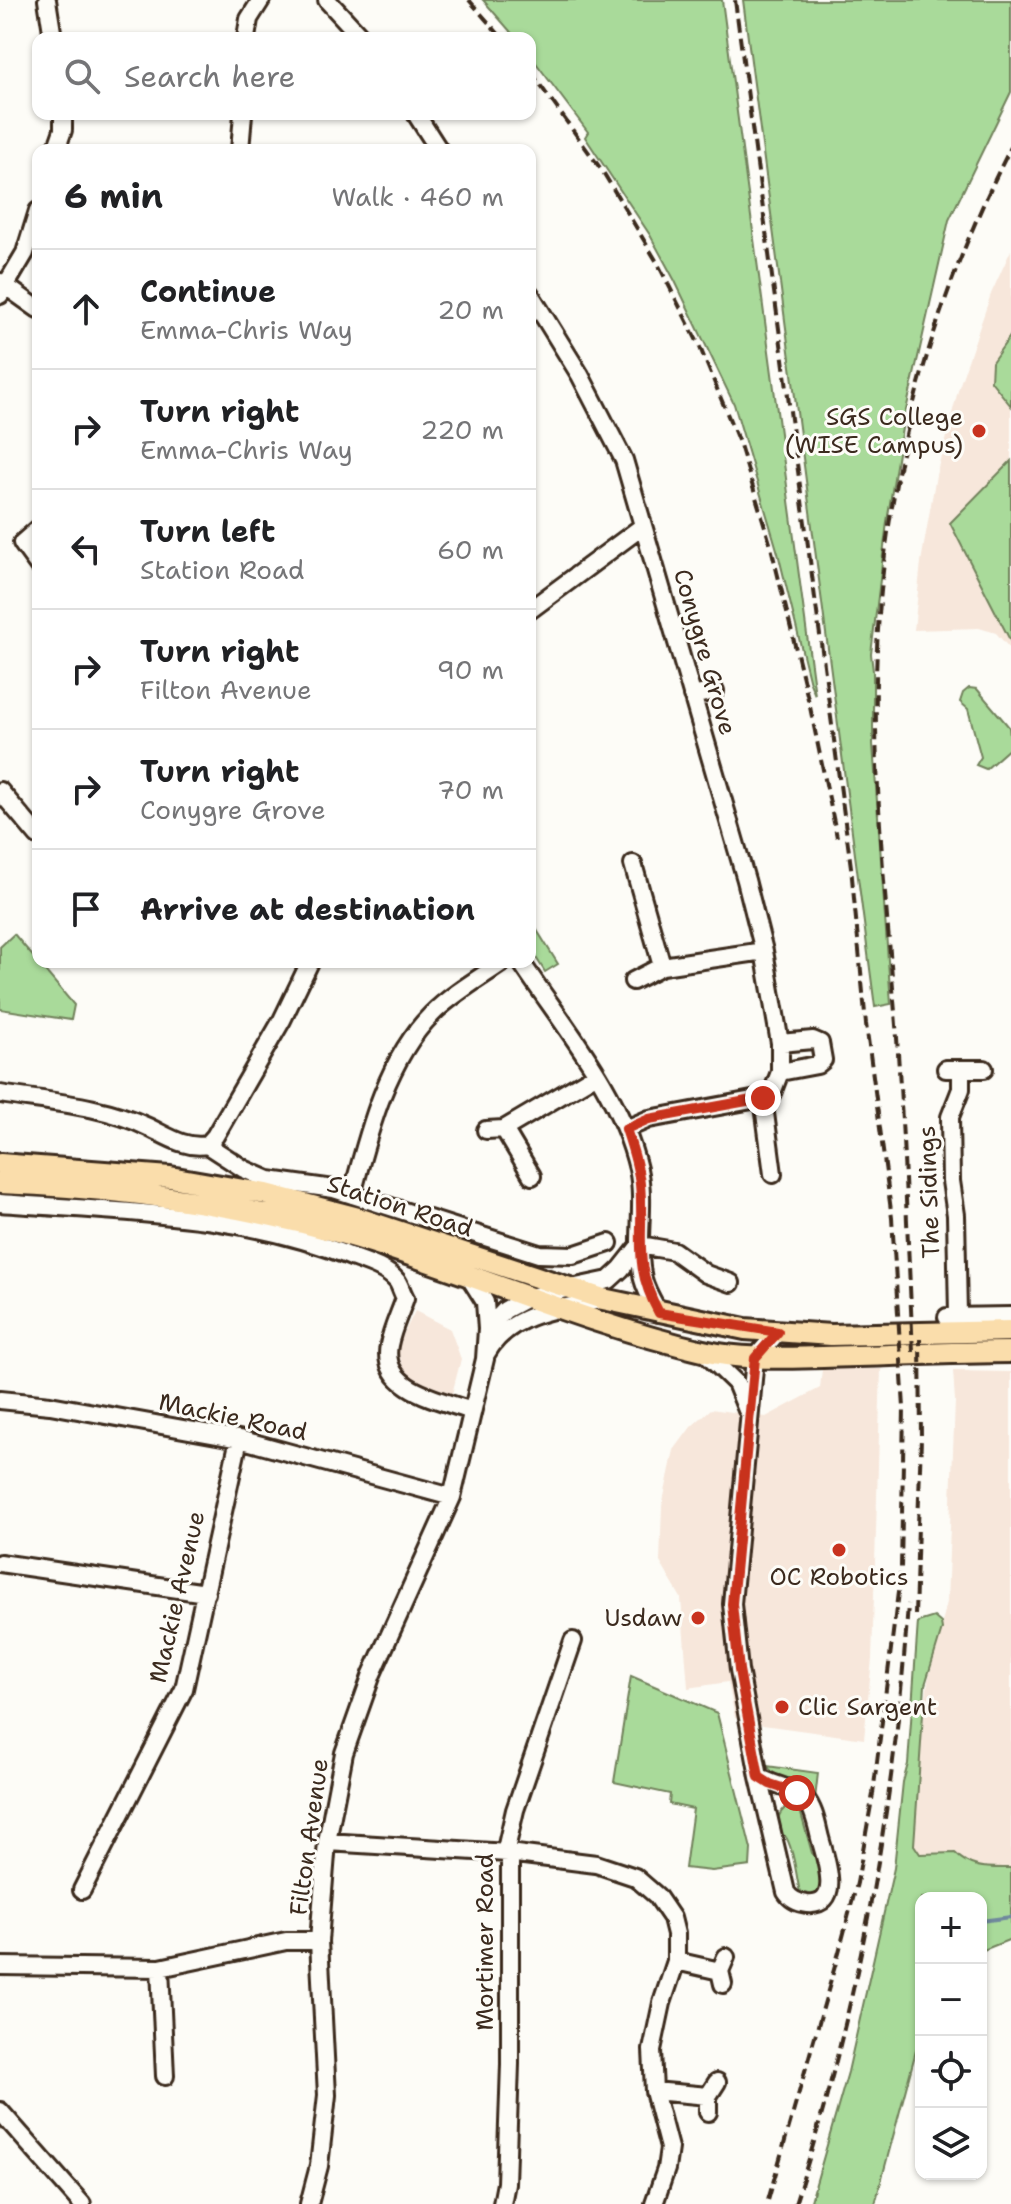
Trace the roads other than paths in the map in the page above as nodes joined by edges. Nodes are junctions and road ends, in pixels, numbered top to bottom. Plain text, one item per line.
1 (47, 0) edge
2 (261, 0) edge
3 (327, 0) edge
4 (52, 32) edge
5 (247, 32) edge
6 (356, 32) edge
7 (63, 120) edge
8 (242, 120) edge
9 (420, 120) edge
10 (58, 144) edge
11 (240, 144) edge
12 (435, 144) edge
13 (32, 230) edge
14 (2, 287) edge
15 (536, 304) edge
16 (32, 305) edge
17 (643, 526) junction
18 (32, 534) edge
19 (32, 557) edge
20 (536, 606) edge
21 (715, 691) dead end
22 (692, 696) junction
23 (4, 802) edge
24 (32, 830) edge
25 (633, 864) dead end
26 (764, 951) junction
27 (662, 966) junction
28 (307, 968) edge
29 (495, 968) edge
30 (525, 968) edge
31 (633, 981) dead end
32 (780, 1043) junction
33 (984, 1069) dead end
34 (780, 1072) junction
35 (597, 1074) junction
36 (0, 1094) edge
37 (763, 1098) junction
38 (504, 1129) junction
39 (626, 1129) junction
40 (486, 1130) dead end
41 (207, 1145) junction
42 (0, 1164) edge
43 (767, 1165) dead end
44 (532, 1176) dead end
45 (0, 1183) edge
46 (352, 1195) junction
47 (0, 1203) edge
48 (609, 1243) dead end
49 (640, 1245) junction
50 (468, 1275) junction
51 (731, 1283) dead end
52 (569, 1288) junction
53 (529, 1297) junction
54 (603, 1299) junction
55 (563, 1309) junction
56 (659, 1313) junction
57 (1011, 1316) edge
58 (487, 1329) junction
59 (1011, 1331) edge
60 (778, 1332) junction
61 (703, 1351) junction
62 (1011, 1352) edge
63 (485, 1356) junction
64 (755, 1358) junction
65 (0, 1400) edge
66 (472, 1411) junction
67 (750, 1419) junction
68 (239, 1439) junction
69 (452, 1497) junction
70 (0, 1563) edge
71 (206, 1593) junction
72 (573, 1641) dead end
73 (759, 1777) junction
74 (781, 1788) junction
75 (768, 1815) junction
76 (327, 1842) junction
77 (508, 1853) junction
78 (82, 1890) dead end
79 (319, 1941) junction
80 (676, 1961) junction
81 (0, 1966) edge
82 (160, 1968) junction
83 (723, 1970) dead end
84 (165, 2076) dead end
85 (654, 2091) junction
86 (711, 2097) dead end
87 (0, 2111) edge
88 (82, 2204) edge
89 (309, 2204) edge
90 (502, 2204) edge
91 (654, 2204) edge

1 - 4 street
2 - 5 street
3 - 6 street
7 - 10 street
8 - 11 street
9 - 12 street
13 - 14 street
14 - 16 street
15 - 17 street, Conygre Grove
17 - 20 street
17 - 22 street, Conygre Grove
18 - 19 street
21 - 22 street
22 - 26 street, Conygre Grove
23 - 24 street
25 - 27 street
26 - 27 street
26 - 32 street, Conygre Grove
27 - 31 street
28 - 41 street
29 - 46 street
30 - 35 street
32 - 34 street, Conygre Grove
32 - 34 street
33 - 57 street, The Sidings
34 - 37 street
35 - 38 street
35 - 39 street
36 - 41 street
37 - 39 street
37 - 43 street
38 - 40 street
38 - 44 street
39 - 49 street
41 - 46 street, Station Road
42 - 52 main road, Station Road
45 - 50 main road, Station Road
46 - 48 street, Station Road
47 - 66 street
49 - 51 street
49 - 52 street
49 - 56 street
50 - 53 main road, Station Road
50 - 58 street, Filton Avenue
52 - 53 street
52 - 54 main road, Station Road
53 - 55 main road, Station Road
53 - 58 street
54 - 55 street, Filton Avenue
54 - 56 main road, Station Road
55 - 61 main road, Station Road
55 - 63 street, Filton Avenue
56 - 60 main road, Station Road
58 - 63 street, Filton Avenue
59 - 60 main road, Station Road
60 - 64 street
61 - 64 main road, Station Road
61 - 67 street
62 - 64 main road, Station Road
63 - 66 street, Filton Avenue
64 - 67 street
65 - 68 street, Mackie Road
66 - 69 street, Filton Avenue
67 - 73 street
68 - 69 street, Mackie Road
68 - 71 street, Mackie Avenue
69 - 76 street, Filton Avenue
70 - 71 street
71 - 78 street, Mackie Avenue
72 - 77 street, Mortimer Road
73 - 74 street
73 - 75 street
74 - 75 street
74 - 75 street
76 - 77 street
76 - 79 street, Filton Avenue
77 - 80 street
77 - 90 street, Mortimer Road
79 - 82 street
79 - 89 street, Filton Avenue
80 - 83 street
80 - 85 street
81 - 82 street
82 - 84 street
85 - 86 street
85 - 91 street
87 - 88 street

